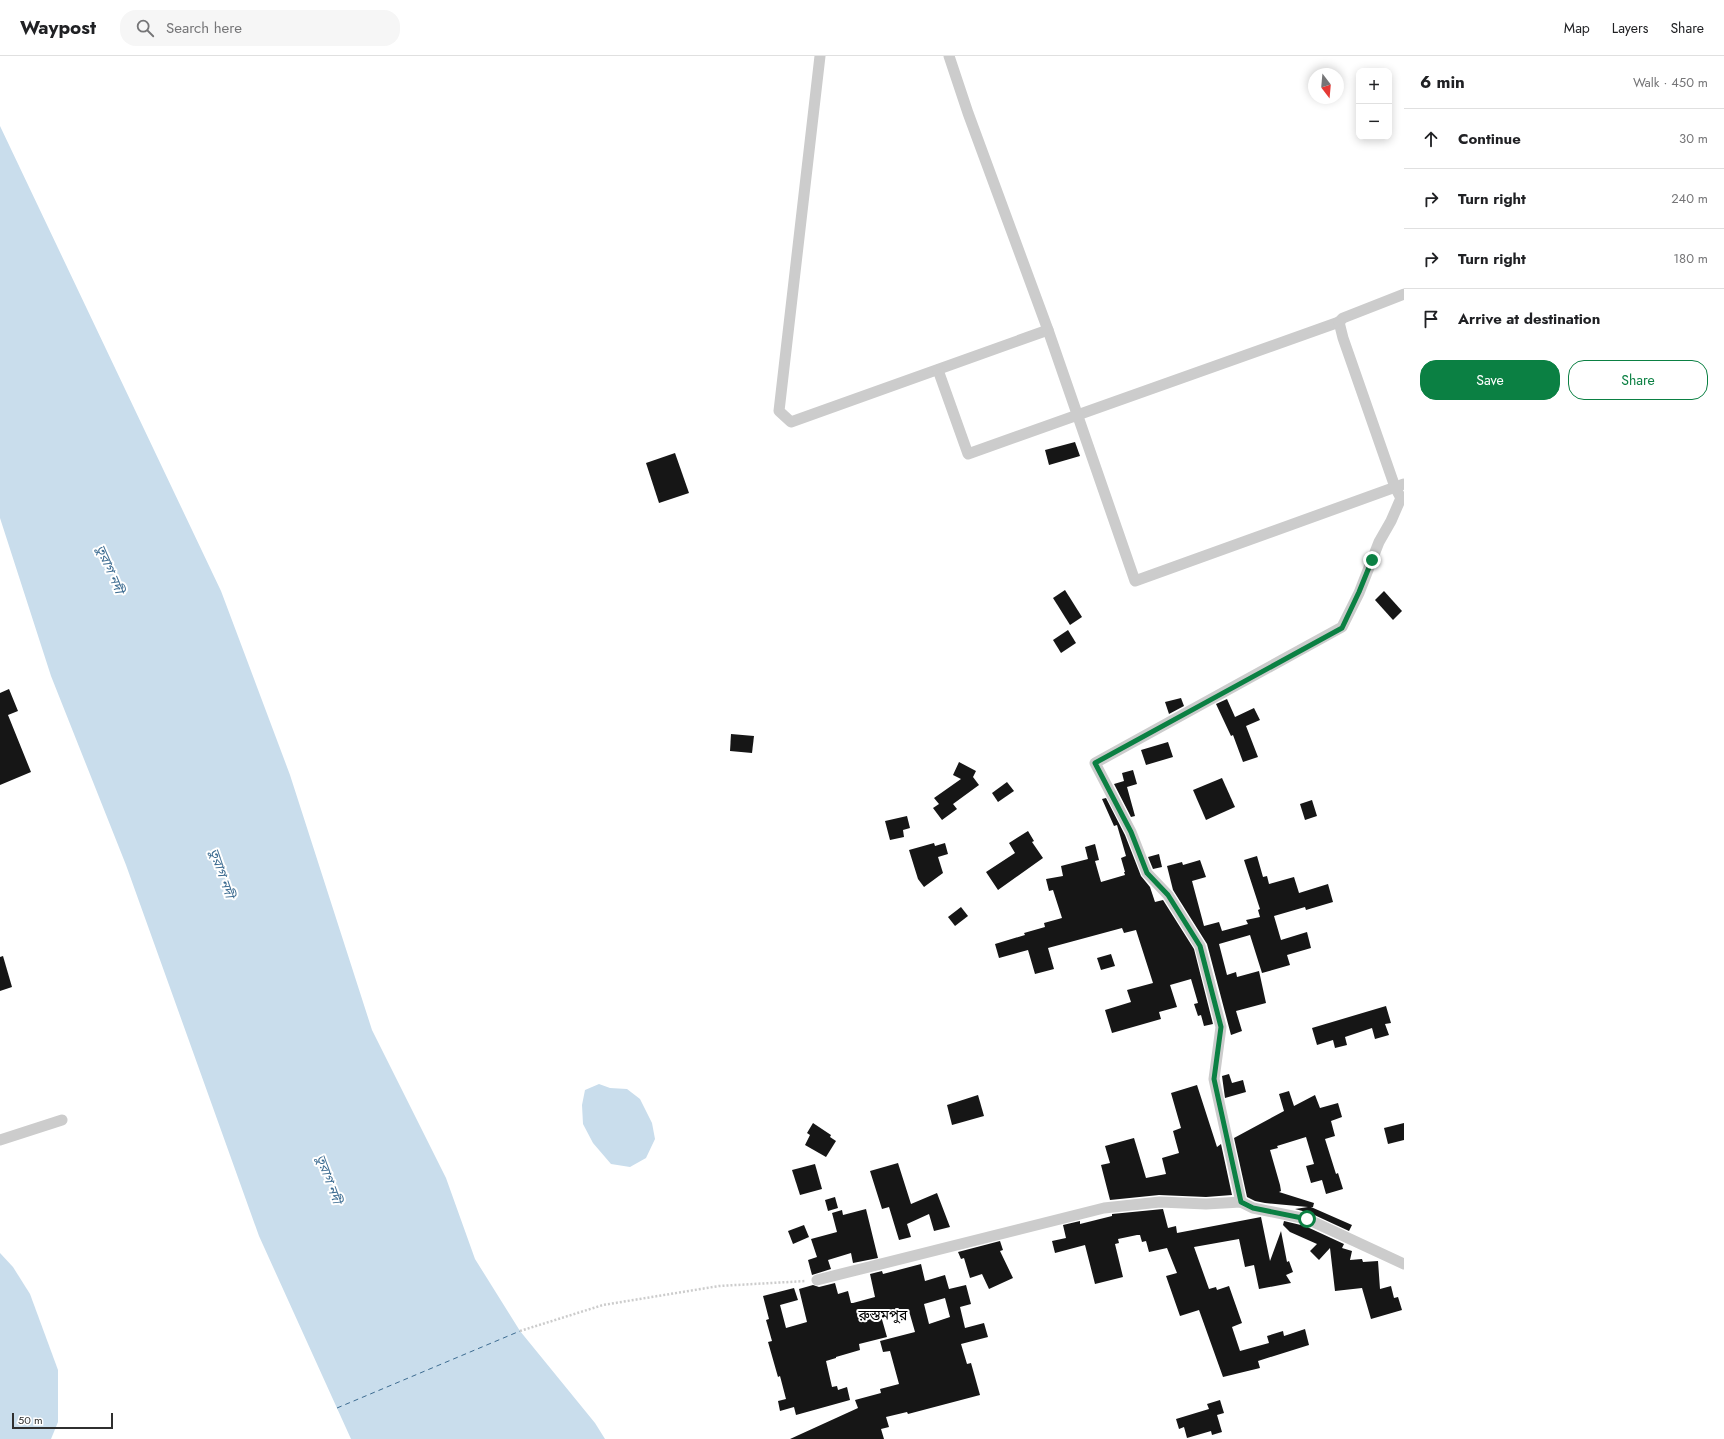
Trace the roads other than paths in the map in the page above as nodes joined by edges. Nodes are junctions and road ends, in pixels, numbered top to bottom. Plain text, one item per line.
1 (820, 56) edge
2 (949, 56) edge
3 (1404, 294) edge
4 (1339, 322) junction
5 (1048, 330) junction
6 (938, 370) junction
7 (1078, 415) junction
8 (1400, 485) edge
9 (62, 1120) dead end
10 (0, 1140) edge
11 (1241, 1202) junction
12 (1404, 1264) edge
13 (817, 1280) road end

1 - 6 street
2 - 5 street
3 - 4 street
4 - 7 street
4 - 8 street
5 - 6 street
5 - 7 street
6 - 7 street
7 - 8 street
8 - 11 street
9 - 10 street
11 - 12 street
11 - 13 street

